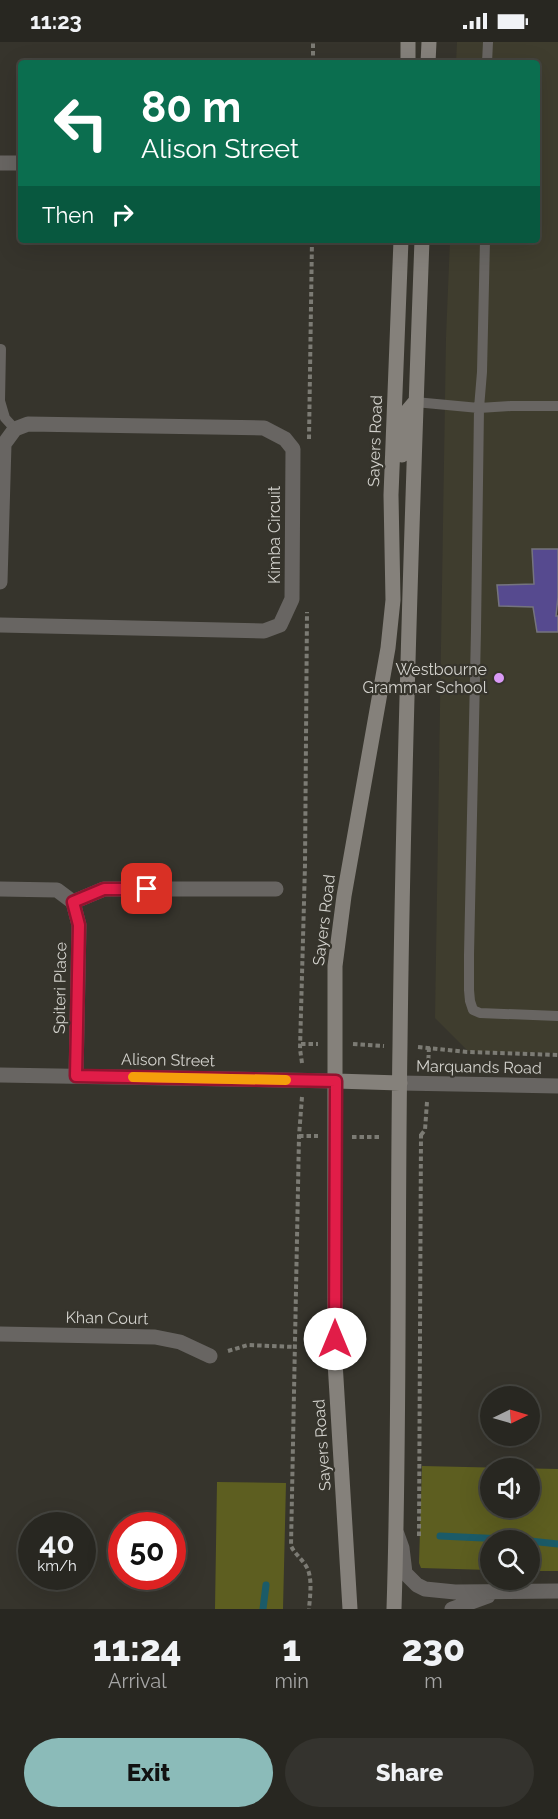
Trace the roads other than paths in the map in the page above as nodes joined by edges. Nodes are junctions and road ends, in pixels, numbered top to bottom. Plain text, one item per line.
1 (408, 42) edge
2 (429, 42) edge
3 (488, 42) edge
4 (408, 60) edge
5 (428, 60) edge
6 (487, 60) edge
7 (0, 163) edge
8 (18, 163) edge
9 (401, 243) edge
10 (422, 243) edge
11 (485, 243) edge
12 (1, 349) edge
13 (415, 402) junction
14 (558, 406) edge
15 (478, 408) junction
16 (15, 429) junction
17 (0, 582) edge
18 (393, 600) junction
19 (0, 625) edge
20 (0, 889) edge
21 (276, 889) dead end
22 (73, 902) junction
23 (558, 1016) edge
24 (0, 1074) edge
25 (76, 1076) junction
26 (336, 1081) junction
27 (400, 1083) junction
28 (558, 1086) edge
29 (0, 1334) edge
30 (210, 1356) road end
31 (396, 1531) junction
32 (502, 1591) junction
33 (558, 1592) edge
34 (350, 1609) edge
35 (394, 1609) edge
36 (452, 1609) edge

1 - 4 main road
2 - 5 main road
3 - 6 lane
7 - 8 street
9 - 18 main road, Sayers Road
10 - 13 main road
11 - 15 lane
12 - 16 lane
13 - 15 lane
13 - 18 main road
13 - 27 main road
14 - 15 lane
15 - 23 lane
16 - 17 street
16 - 19 street, Kimba Circuit
18 - 26 main road, Sayers Road
20 - 22 street
21 - 22 street
22 - 25 street, Spiteri Place
24 - 25 street, Alison Street
25 - 26 street, Alison Street
26 - 27 main road
26 - 34 main road, Sayers Road
27 - 28 street, Marquands Road
27 - 31 main road
29 - 30 street, Khan Court
31 - 32 street
31 - 35 main road
32 - 33 street
32 - 36 street

